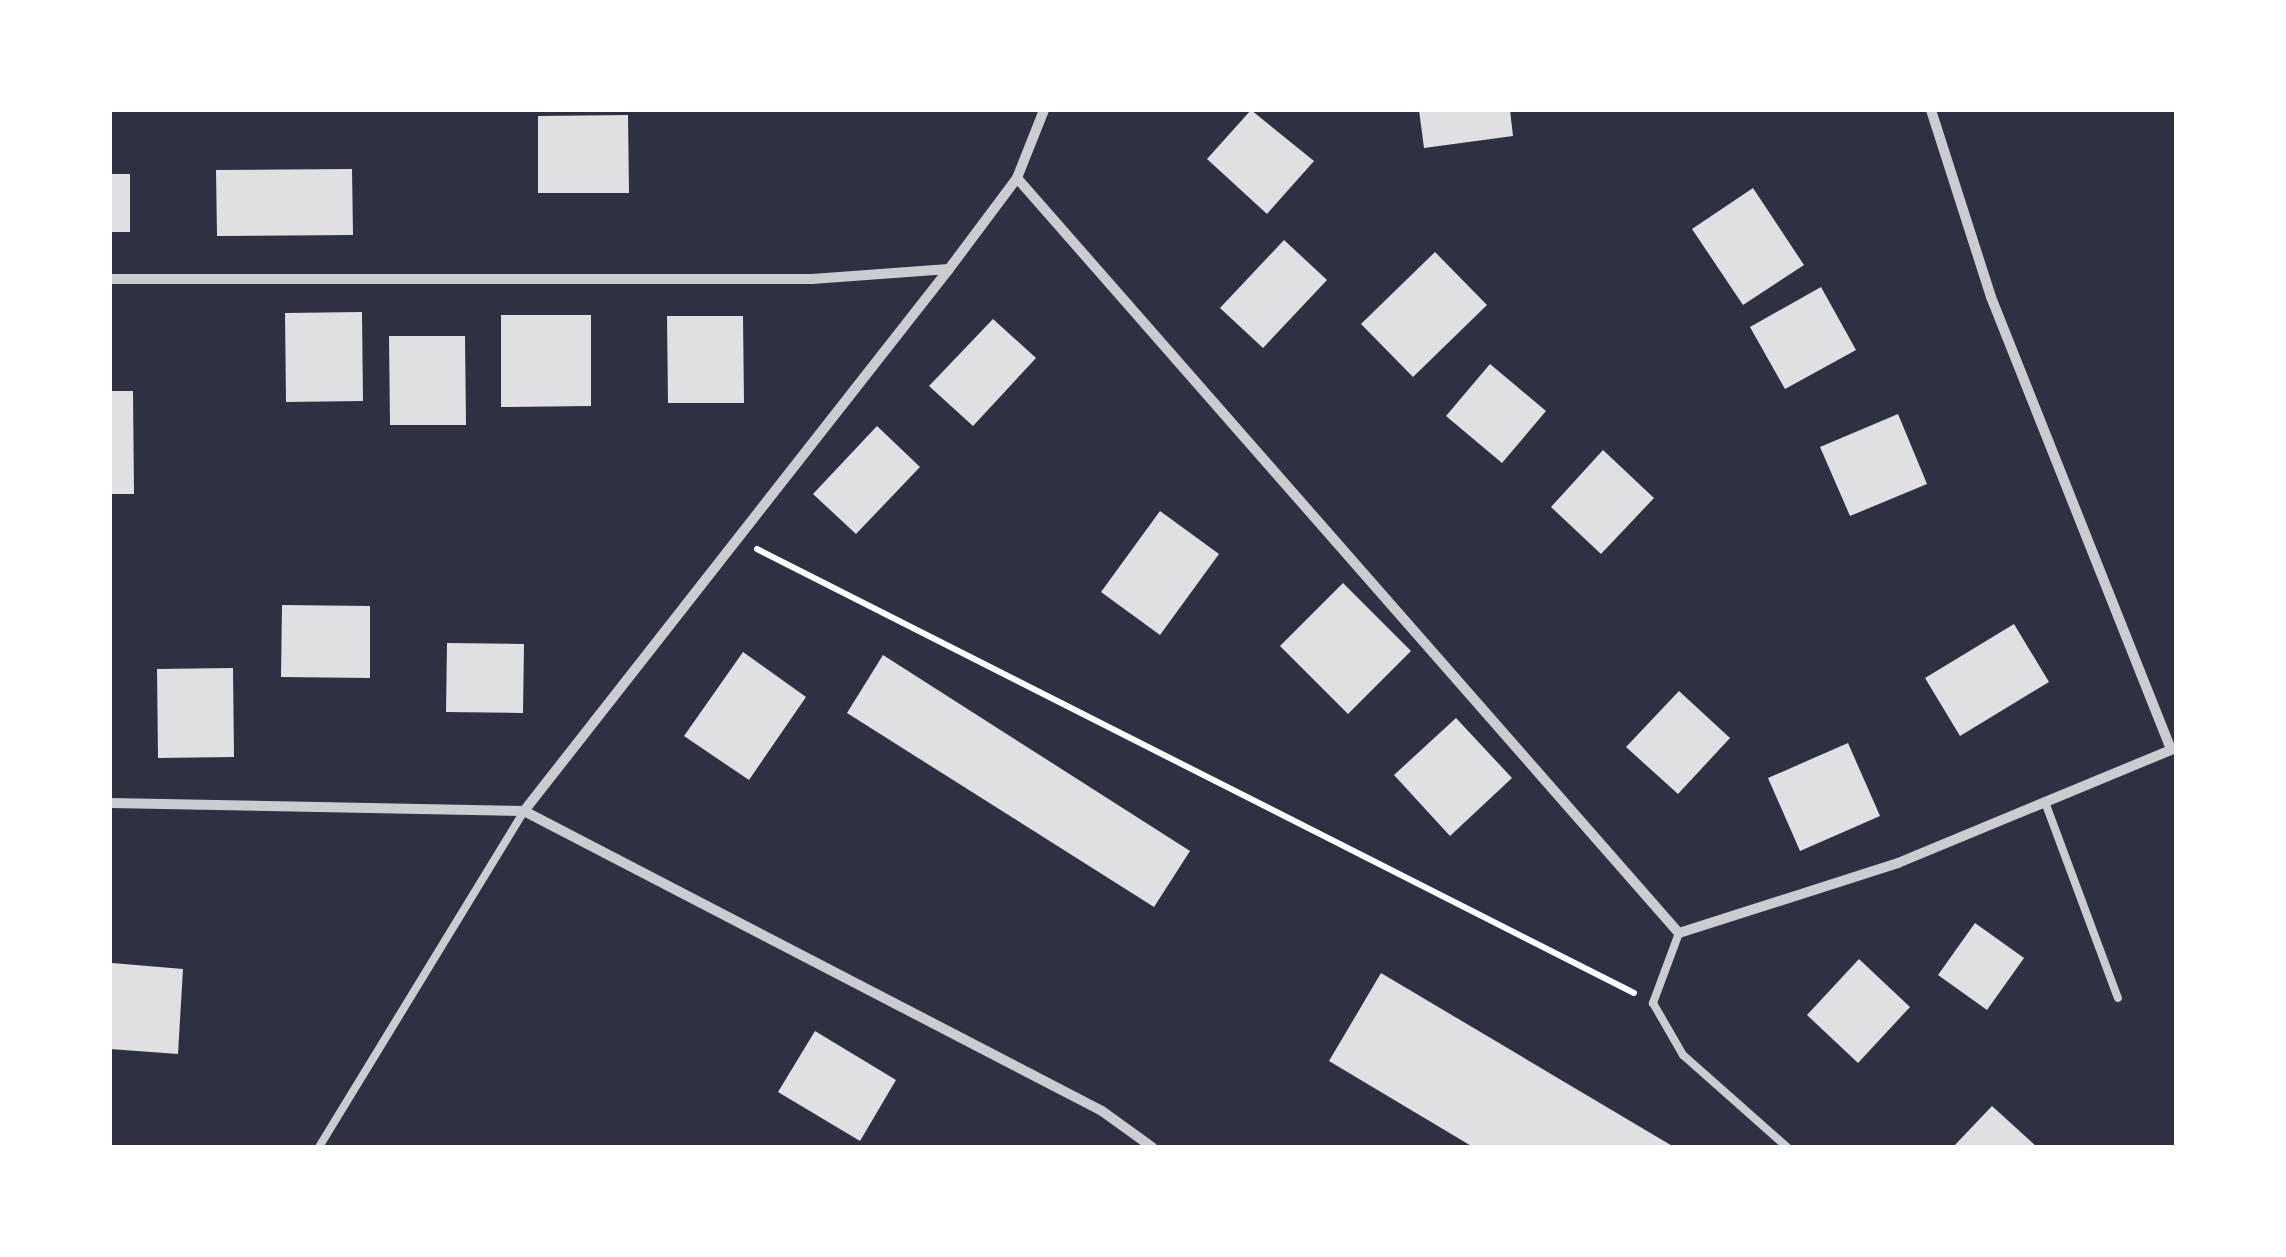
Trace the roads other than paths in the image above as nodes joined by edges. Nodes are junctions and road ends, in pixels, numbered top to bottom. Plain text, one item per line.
1 (1044, 110) edge
2 (1930, 110) edge
3 (1017, 178) junction
4 (949, 270) junction
5 (110, 279) edge
6 (2173, 749) edge
7 (2045, 802) junction
8 (110, 804) edge
9 (524, 811) junction
10 (1680, 933) junction
11 (2118, 998) dead end
12 (319, 1147) edge
13 (1152, 1147) edge
14 (1786, 1147) edge

1 - 3 street
2 - 6 street
3 - 4 street
3 - 10 street
4 - 5 street
4 - 9 street
6 - 7 street
7 - 10 street
7 - 11 lane
8 - 9 street
9 - 12 lane
9 - 13 street
10 - 14 lane

